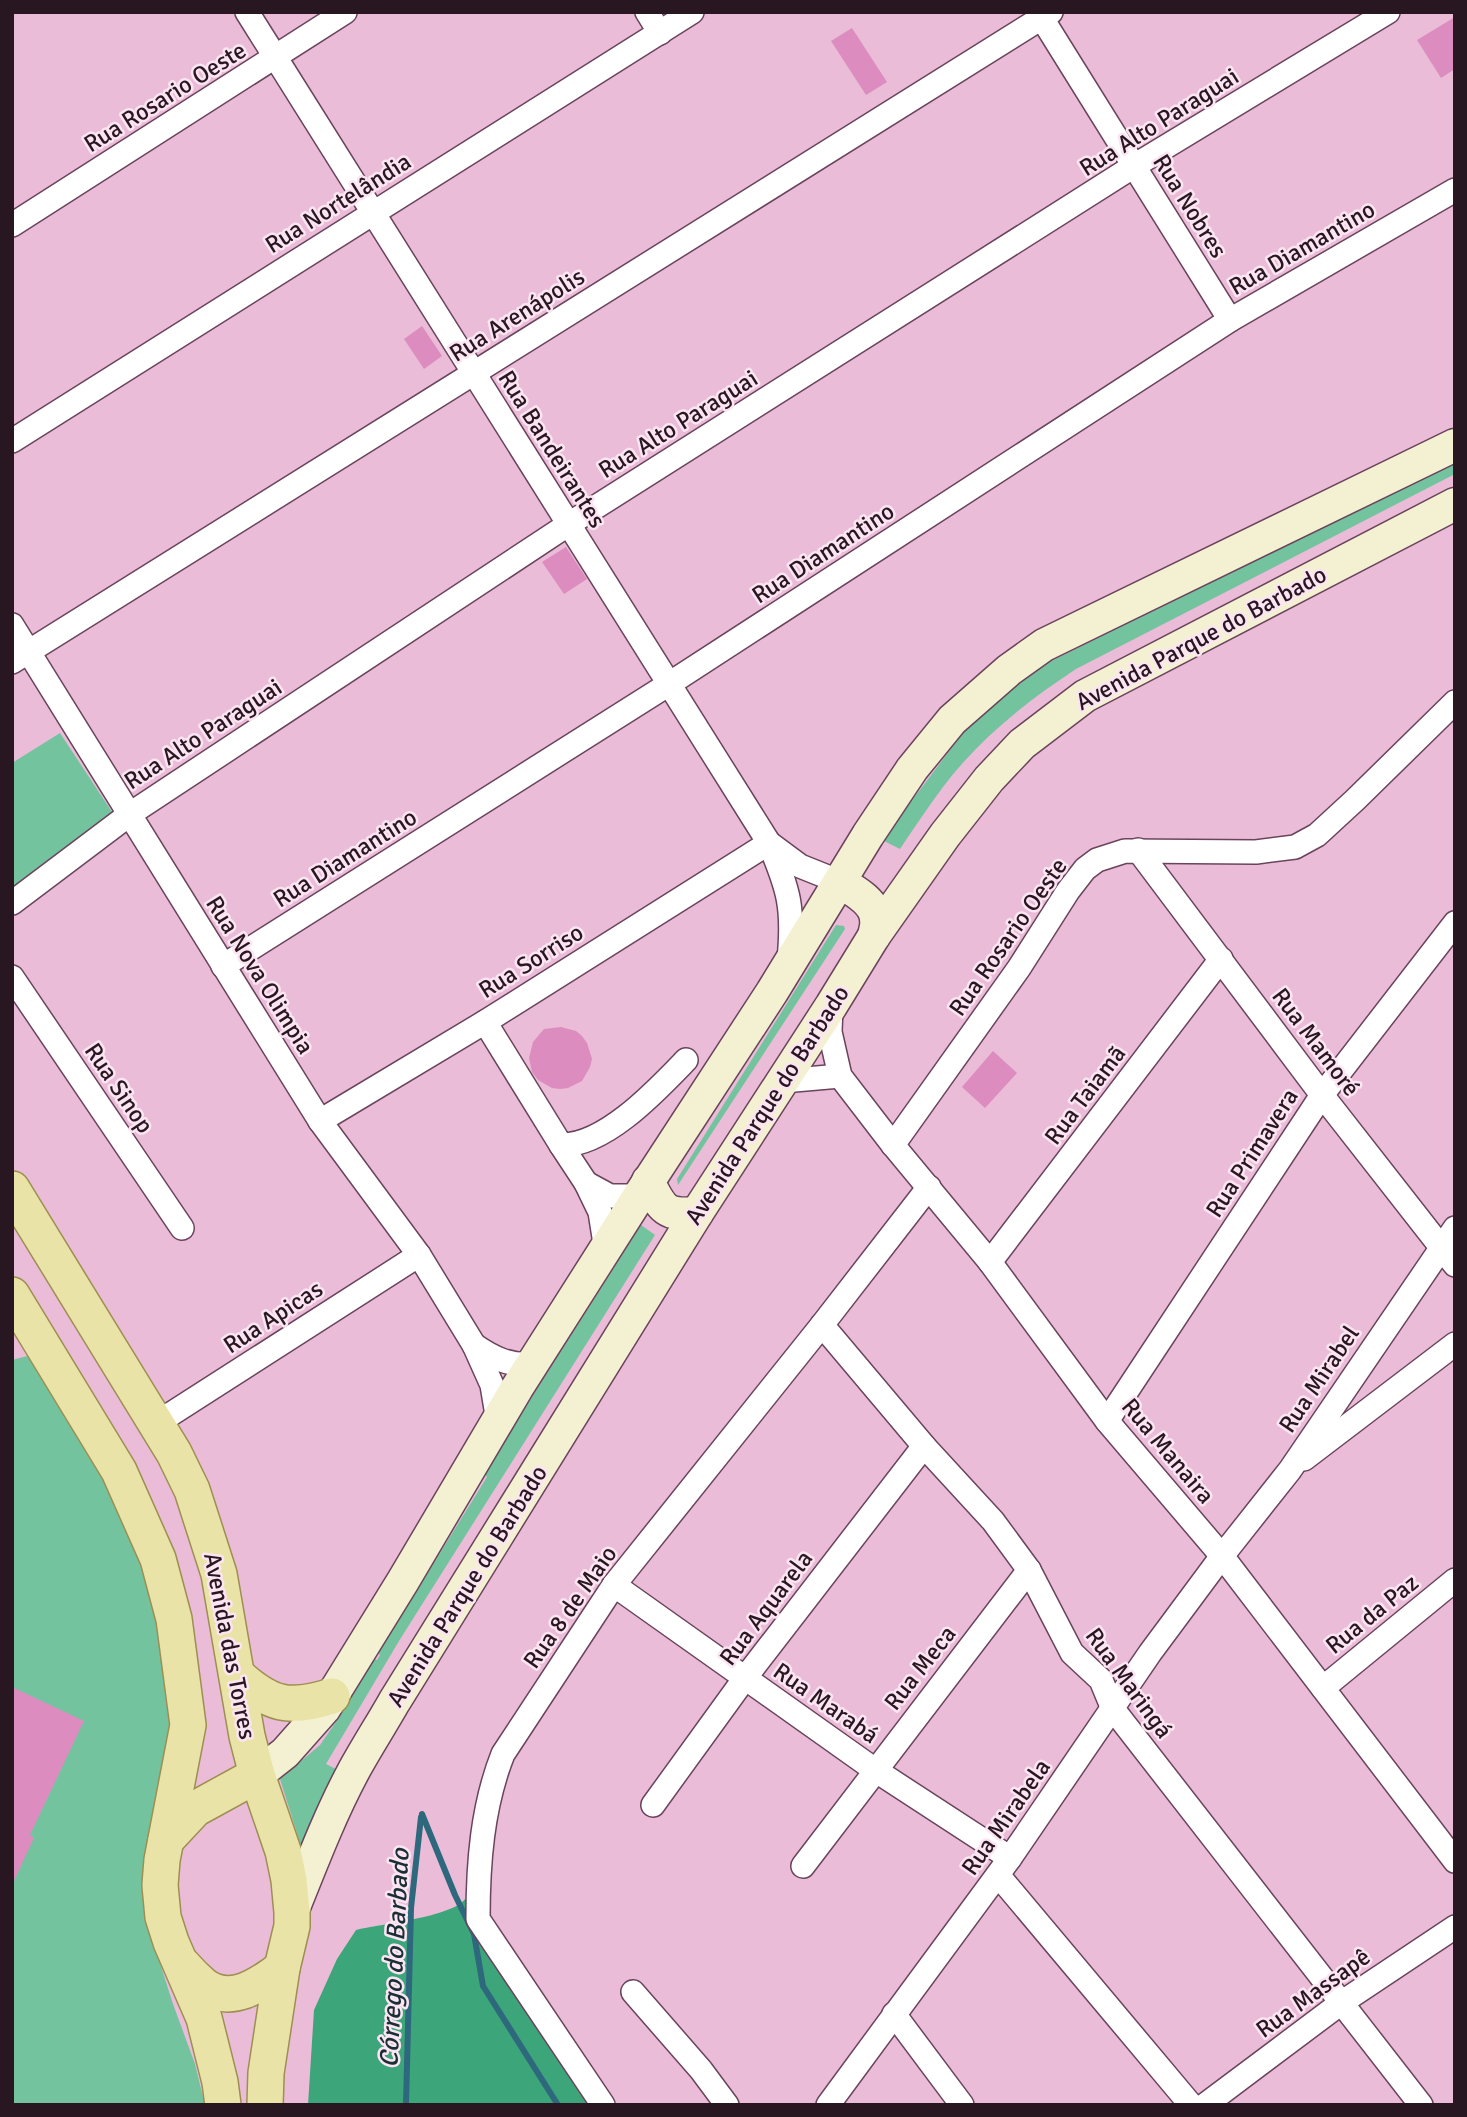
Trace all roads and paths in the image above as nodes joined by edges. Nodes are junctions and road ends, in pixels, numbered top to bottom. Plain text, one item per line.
1 (247, 12) edge
2 (345, 12) edge
3 (647, 12) edge
4 (692, 12) edge
5 (1388, 12) edge
6 (1043, 14) edge
7 (660, 33) junction
8 (276, 58) junction
9 (1134, 166) junction
10 (1455, 190) edge
11 (372, 212) junction
12 (12, 225) edge
13 (1230, 320) junction
14 (474, 373) junction
15 (12, 441) edge
16 (1455, 445) edge
17 (1455, 504) edge
18 (569, 524) junction
19 (12, 625) edge
20 (20, 656) edge
21 (669, 684) junction
22 (1455, 702) edge
23 (130, 814) junction
24 (769, 843) junction
25 (1138, 850) junction
26 (840, 882) junction
27 (12, 903) edge
28 (1455, 923) edge
29 (874, 936) junction
30 (1222, 959) junction
31 (789, 964) junction
32 (223, 966) junction
33 (12, 977) edge
34 (831, 1006) junction
35 (485, 1022) junction
36 (686, 1060) dead end
37 (840, 1076) junction
38 (783, 1081) junction
39 (1322, 1095) junction
40 (320, 1121) junction
41 (561, 1145) junction
42 (893, 1145) junction
43 (586, 1183) junction
44 (929, 1187) junction
45 (12, 1189) edge
46 (643, 1189) junction
47 (698, 1213) junction
48 (182, 1228) dead end
49 (1455, 1228) edge
50 (1440, 1247) junction
51 (606, 1250) junction
52 (419, 1255) junction
53 (990, 1262) junction
54 (1455, 1265) edge
55 (12, 1295) edge
56 (822, 1325) junction
57 (1455, 1344) edge
58 (474, 1345) junction
59 (533, 1364) junction
60 (498, 1421) junction
61 (1107, 1421) junction
62 (156, 1423) junction
63 (923, 1446) junction
64 (1290, 1470) junction
65 (1222, 1556) junction
66 (1029, 1570) junction
67 (1455, 1580) edge
68 (614, 1585) junction
69 (237, 1675) junction
70 (745, 1678) junction
71 (1323, 1688) junction
72 (332, 1696) junction
73 (1113, 1709) junction
74 (875, 1770) junction
75 (257, 1775) junction
76 (653, 1805) dead end
77 (166, 1840) junction
78 (1455, 1861) edge
79 (803, 1866) dead end
80 (1004, 1867) junction
81 (292, 1912) junction
82 (1455, 1927) edge
83 (180, 1963) junction
84 (282, 1968) junction
85 (633, 1992) dead end
86 (1341, 2003) junction
87 (894, 2014) junction
88 (223, 2105) edge
89 (265, 2105) edge
90 (603, 2105) edge
91 (727, 2105) edge
92 (828, 2105) edge
93 (962, 2105) edge
94 (1191, 2105) edge
95 (1205, 2105) edge
96 (1422, 2105) edge

1 - 8 street, Rua Bandeirantes
2 - 8 street, Rua Rosario Oeste
3 - 7 street
4 - 7 street, Rua Nortelândia
5 - 9 street, Rua Alto Paraguai
6 - 9 street, Rua Nobres
6 - 14 street, Rua Arenápolis
7 - 11 street, Rua Nortelândia
8 - 11 street, Rua Bandeirantes
8 - 12 street, Rua Rosario Oeste
9 - 13 street, Rua Nobres
9 - 18 street, Rua Alto Paraguai
10 - 13 street, Rua Diamantino
11 - 14 street, Rua Bandeirantes
11 - 15 street, Rua Nortelândia
13 - 21 street, Rua Diamantino
14 - 18 street, Rua Bandeirantes
14 - 20 street, Rua Arenápolis
16 - 26 main road
17 - 29 main road, Avenida Parque do Barbado
18 - 21 street, Rua Bandeirantes
18 - 23 street, Rua Alto Paraguai
19 - 20 street, Rua Nova Olimpia
20 - 23 street, Rua Nova Olimpia
21 - 24 street, Rua Bandeirantes
21 - 32 street, Rua Diamantino
22 - 25 street, Rua Rosario Oeste
23 - 27 street, Rua Alto Paraguai
23 - 32 street, Rua Nova Olimpia
24 - 26 street, Rua Bandeirantes
24 - 31 street, Rua Bandeirantes
24 - 35 street, Rua Sorriso
25 - 30 street, Rua Mamoré
25 - 42 street, Rua Rosario Oeste
26 - 29 main road
26 - 31 main road
28 - 39 street, Rua Primavera
29 - 34 main road, Avenida Parque do Barbado
30 - 39 street, Rua Mamoré
30 - 53 street, Rua Taiamã
31 - 46 main road
32 - 40 street, Rua Nova Olimpia
33 - 48 street, Rua Sinop
34 - 37 street, Rua Manaira
34 - 38 main road, Avenida Parque do Barbado
35 - 40 street, Rua Sorriso
35 - 41 street
36 - 41 street
37 - 38 street
37 - 42 street, Rua Manaira
38 - 47 main road, Avenida Parque do Barbado
39 - 50 street, Rua Mamoré
39 - 61 street, Rua Primavera
40 - 52 street, Rua Nova Olimpia
41 - 43 street
42 - 44 street, Rua Manaira
43 - 46 street
43 - 51 street
44 - 53 street, Rua Manaira
44 - 56 street, Rua 8 de Maio
45 - 62 main road, Avenida das Torres
46 - 47 main road
46 - 51 main road
47 - 81 main road, Avenida Parque do Barbado
49 - 50 street, Rua Mirabel
50 - 54 street, Rua Mamoré
50 - 64 street, Rua Mirabel
51 - 59 main road
52 - 58 street, Rua Nova Olimpia
52 - 62 street, Rua Apicas
53 - 61 street, Rua Manaira
55 - 77 main road, Avenida das Torres
56 - 63 street, Rua Maringá
56 - 68 street, Rua 8 de Maio
57 - 64 street
58 - 59 street, Rua Nova Olimpia
58 - 60 street, Rua Nova Olimpia
59 - 60 main road
60 - 72 main road
61 - 65 street, Rua Manaira
62 - 69 main road, Avenida das Torres
63 - 66 street, Rua Maringá
63 - 70 street, Rua Aquarela
64 - 65 street, Rua Mirabel
65 - 71 street, Rua Manaira
65 - 73 street, Rua Mirabela
66 - 73 street, Rua Maringá
66 - 74 street, Rua Meca
67 - 71 street, Rua da Paz
68 - 70 street, Rua Marabá
68 - 90 street, Rua 8 de Maio
69 - 72 main road
69 - 75 main road, Avenida das Torres
70 - 74 street, Rua Marabá
70 - 76 street, Rua Aquarela
71 - 78 street, Rua Manaira
72 - 75 main road
73 - 80 street, Rua Mirabela
73 - 86 street, Rua Maringá
74 - 79 street, Rua Meca
74 - 80 street, Rua Marabá
75 - 77 main road
75 - 81 main road, Avenida das Torres
77 - 83 main road, Avenida das Torres
80 - 87 street, Rua Mirabela
80 - 94 street, Rua Marabá
81 - 84 main road, Avenida das Torres
82 - 86 street, Rua Massapê
83 - 84 main road
83 - 88 main road, Avenida das Torres
84 - 89 main road, Avenida das Torres
85 - 91 street
86 - 95 street, Rua Massapê
86 - 96 street, Rua Maringá
87 - 92 street, Rua Mirabela
87 - 93 street

